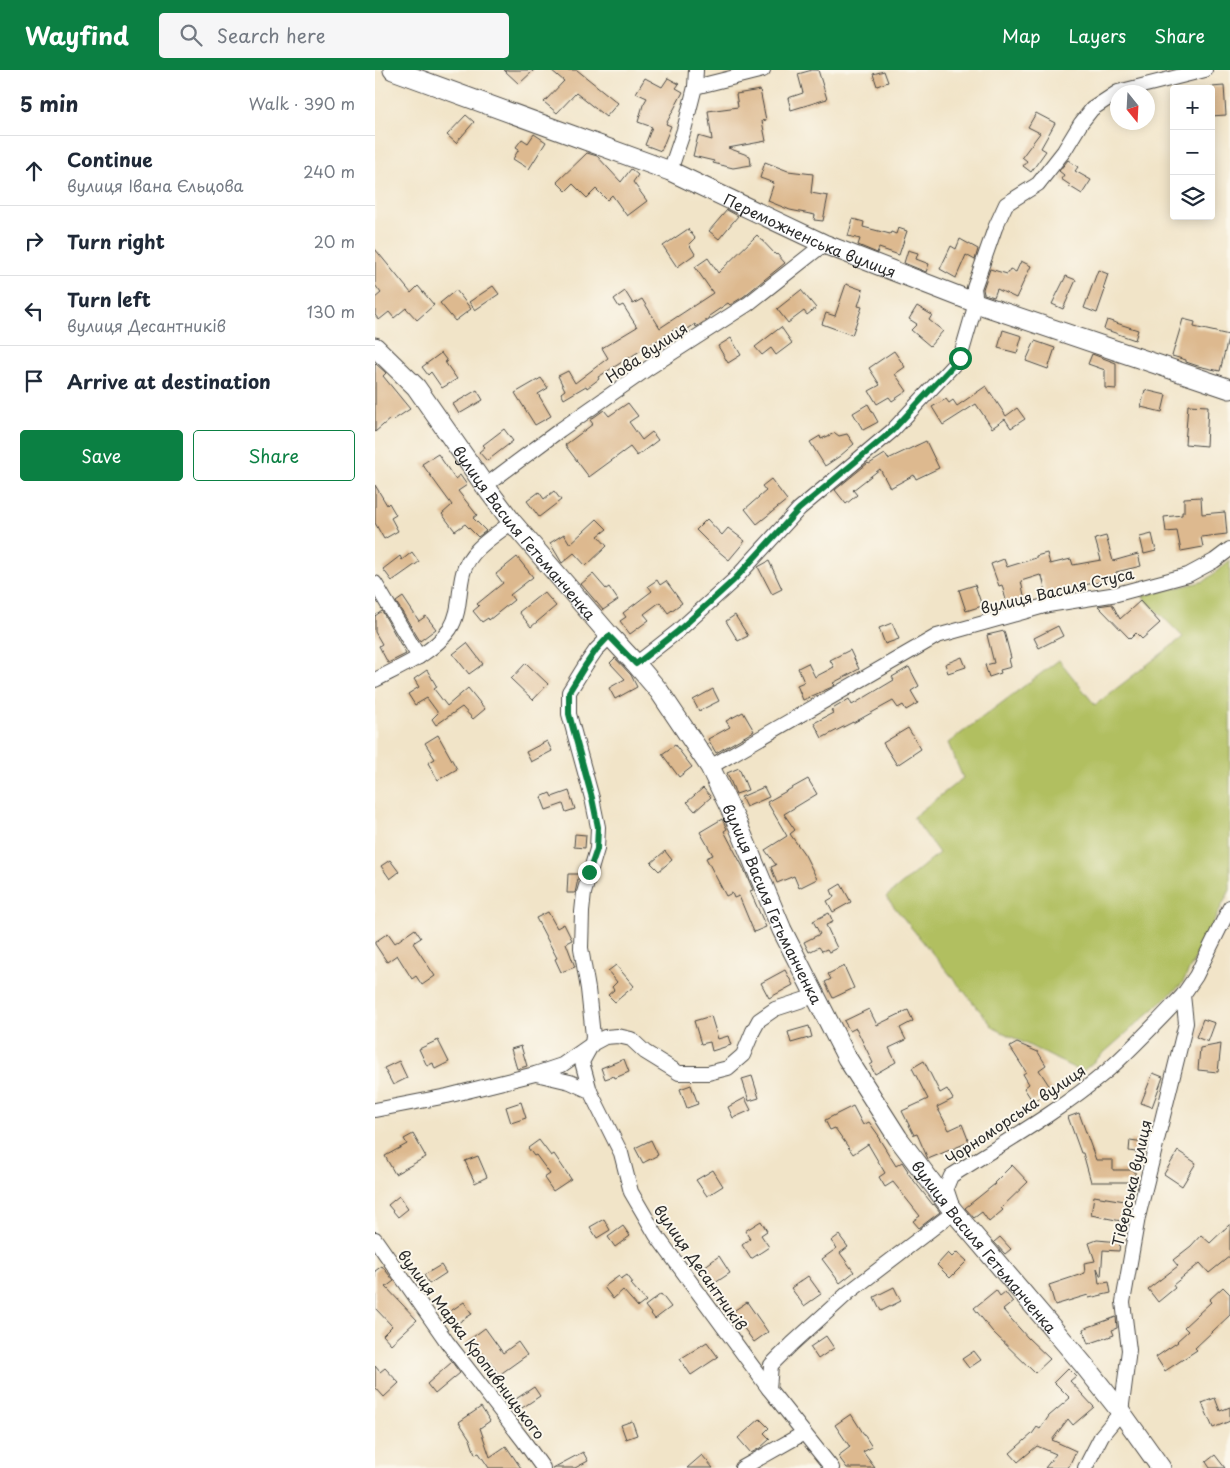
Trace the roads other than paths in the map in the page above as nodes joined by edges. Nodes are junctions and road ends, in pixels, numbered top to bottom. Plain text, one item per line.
1 (393, 70) edge
2 (696, 70) edge
3 (763, 70) edge
4 (1205, 70) edge
5 (695, 87) junction
6 (670, 170) junction
7 (824, 244) junction
8 (976, 303) junction
9 (375, 347) edge
10 (1230, 389) edge
11 (485, 486) junction
12 (512, 522) junction
13 (1230, 549) edge
14 (375, 583) edge
15 (609, 636) junction
16 (419, 657) junction
17 (636, 664) junction
18 (375, 680) edge
19 (710, 767) junction
20 (1230, 907) edge
21 (1183, 995) junction
22 (815, 996) junction
23 (592, 1044) junction
24 (535, 1074) junction
25 (590, 1091) junction
26 (375, 1110) edge
27 (954, 1212) junction
28 (375, 1240) edge
29 (769, 1389) junction
30 (1121, 1412) junction
31 (804, 1433) junction
32 (543, 1468) edge
33 (743, 1468) edge
34 (832, 1468) edge
35 (1085, 1468) edge
36 (1161, 1468) edge

1 - 6 street, Переможненська вулиця
2 - 5 street
3 - 5 street
4 - 8 street
5 - 6 street
6 - 7 street, Переможненська вулиця
7 - 8 street, Переможненська вулиця
7 - 11 street, Нова вулиця
8 - 10 street, Переможненська вулиця
8 - 17 street
9 - 11 street, вулиця Василя Гетьманченка
11 - 12 street, вулиця Василя Гетьманченка
12 - 15 street, вулиця Василя Гетьманченка
12 - 16 street
13 - 19 street, вулиця Василя Стуса
14 - 16 street
15 - 17 street, вулиця Василя Гетьманченка
15 - 23 street, вулиця Десантників
16 - 18 street
17 - 19 street, вулиця Василя Гетьманченка
19 - 22 street, вулиця Василя Гетьманченка
20 - 21 street
21 - 27 street, Чорноморська вулиця
21 - 30 street, Тіверська вулиця
22 - 23 street
22 - 27 street, вулиця Василя Гетьманченка
23 - 24 street
23 - 25 street, вулиця Десантників
24 - 25 street
24 - 26 street
25 - 29 street, вулиця Десантників
27 - 29 street
27 - 30 street, вулиця Василя Гетьманченка
28 - 32 street, вулиця Марка Кропивницького
29 - 31 street, вулиця Десантників
30 - 35 street
30 - 36 street, вулиця Василя Гетьманченка
31 - 33 street
31 - 34 street, вулиця Десантників

